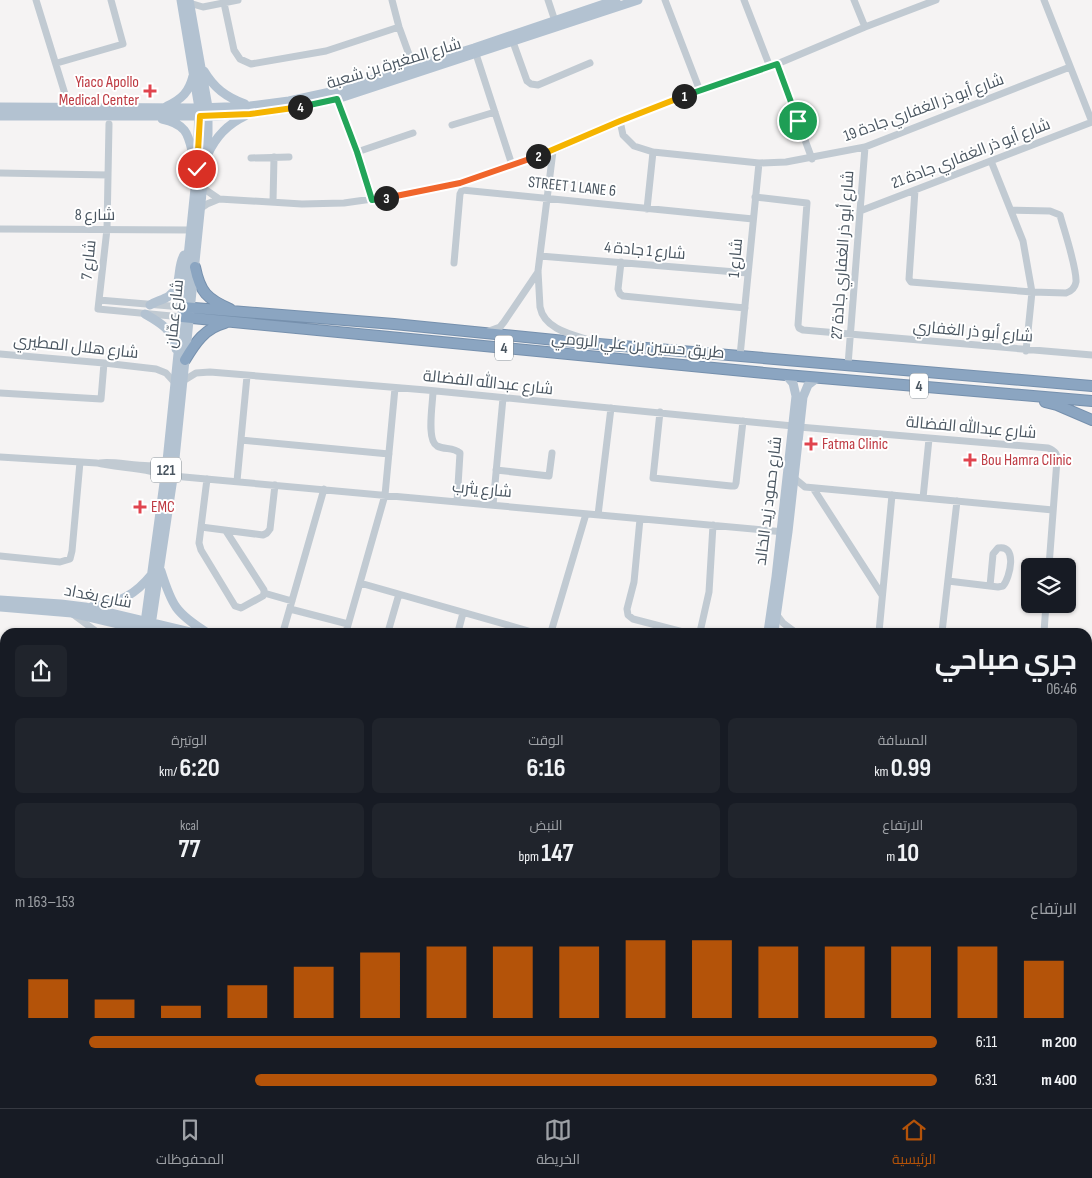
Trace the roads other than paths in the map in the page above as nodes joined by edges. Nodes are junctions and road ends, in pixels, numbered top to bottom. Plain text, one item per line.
1 (36, 0) edge
2 (111, 0) edge
3 (238, 0) edge
4 (392, 0) edge
5 (548, 0) edge
6 (616, 0) edge
7 (638, 0) edge
8 (665, 0) edge
9 (744, 0) edge
10 (854, 0) edge
11 (936, 0) edge
12 (1044, 0) edge
13 (187, 1) edge
14 (224, 3) junction
15 (203, 7) junction
16 (192, 17) junction
17 (555, 21) junction
18 (399, 27) junction
19 (864, 27) junction
20 (512, 42) junction
21 (476, 54) junction
22 (57, 63) junction
23 (590, 63) dead end
24 (774, 65) junction
25 (1070, 67) junction
26 (414, 70) junction
27 (198, 71) junction
28 (700, 91) junction
29 (66, 94) junction
30 (337, 99) junction
31 (76, 106) junction
32 (0, 107) edge
33 (54, 107) junction
34 (165, 107) junction
35 (250, 110) junction
36 (204, 112) junction
37 (494, 112) junction
38 (138, 115) junction
39 (0, 116) edge
40 (620, 121) junction
41 (1092, 122) edge
42 (109, 124) dead end
43 (452, 126) dead end
44 (413, 133) dead end
45 (865, 148) junction
46 (553, 151) junction
47 (357, 152) junction
48 (653, 152) junction
49 (274, 157) junction
50 (289, 157) dead end
51 (251, 158) dead end
52 (812, 159) junction
53 (205, 161) junction
54 (991, 161) junction
55 (759, 163) junction
56 (512, 165) junction
57 (197, 169) junction
58 (0, 173) edge
59 (108, 175) junction
60 (461, 186) junction
61 (203, 188) junction
62 (915, 190) junction
63 (755, 197) junction
64 (219, 199) junction
65 (547, 199) junction
66 (372, 200) junction
67 (273, 202) junction
68 (201, 208) junction
69 (647, 209) junction
70 (1011, 210) junction
71 (860, 211) junction
72 (753, 220) junction
73 (0, 229) edge
74 (107, 229) junction
75 (190, 230) junction
76 (188, 252) junction
77 (540, 256) junction
78 (621, 262) junction
79 (454, 263) dead end
80 (195, 267) junction
81 (538, 272) junction
82 (748, 274) junction
83 (1032, 292) junction
84 (99, 300) junction
85 (139, 304) junction
86 (150, 305) junction
87 (745, 308) junction
88 (238, 312) junction
89 (186, 313) junction
90 (142, 314) junction
91 (284, 316) junction
92 (229, 322) junction
93 (283, 327) junction
94 (462, 331) junction
95 (481, 333) junction
96 (367, 335) junction
97 (851, 335) junction
98 (575, 342) junction
99 (603, 344) junction
100 (476, 345) junction
101 (1026, 351) junction
102 (0, 354) edge
103 (1092, 355) edge
104 (740, 356) junction
105 (182, 358) junction
106 (104, 363) junction
107 (848, 365) junction
108 (786, 375) junction
109 (247, 376) junction
110 (817, 378) junction
111 (1016, 379) junction
112 (179, 382) junction
113 (1092, 382) edge
114 (1092, 386) edge
115 (395, 388) junction
116 (433, 391) junction
117 (0, 393) edge
118 (1020, 395) junction
119 (503, 398) junction
120 (1092, 402) edge
121 (611, 408) junction
122 (660, 412) junction
123 (743, 420) junction
124 (1092, 420) edge
125 (796, 427) junction
126 (929, 439) junction
127 (241, 440) junction
128 (552, 453) dead end
129 (389, 454) junction
130 (0, 457) edge
131 (168, 461) junction
132 (80, 462) junction
133 (98, 463) junction
134 (496, 470) junction
135 (169, 476) junction
136 (794, 478) junction
137 (207, 479) junction
138 (237, 482) junction
139 (275, 485) junction
140 (805, 487) junction
141 (813, 488) junction
142 (324, 490) junction
143 (385, 495) junction
144 (892, 495) junction
145 (792, 496) junction
146 (923, 498) junction
147 (957, 501) junction
148 (457, 502) junction
149 (493, 505) junction
150 (1053, 510) junction
151 (586, 514) junction
152 (598, 515) junction
153 (640, 518) junction
154 (714, 525) junction
155 (201, 527) junction
156 (226, 531) junction
157 (784, 532) junction
158 (0, 556) edge
159 (1050, 558) edge
160 (157, 570) junction
161 (948, 581) junction
162 (360, 583) junction
163 (990, 586) junction
164 (264, 593) junction
165 (399, 594) junction
166 (882, 595) junction
167 (0, 600) edge
168 (291, 605) junction
169 (0, 607) edge
170 (86, 607) junction
171 (72, 613) junction
172 (463, 613) junction
173 (1045, 613) edge
174 (777, 615) junction
175 (348, 624) junction
176 (93, 628) edge
177 (149, 628) edge
178 (200, 628) edge
179 (284, 628) edge
180 (347, 628) edge
181 (389, 628) edge
182 (459, 628) edge
183 (517, 628) edge
184 (552, 628) edge
185 (668, 628) edge
186 (701, 628) edge
187 (769, 628) edge
188 (775, 628) edge
189 (787, 628) edge
190 (879, 628) edge
191 (942, 628) edge
192 (1044, 628) edge

1 - 22 street
2 - 22 street
3 - 14 street
4 - 18 street
5 - 17 street
6 - 17 main road, شارع المغيرة بن شعبة
7 - 20 main road, شارع المغيرة بن شعبة
8 - 28 street
9 - 24 street
10 - 19 street
11 - 19 street
12 - 25 street
13 - 15 street
13 - 16 main road, شارع عمّان / 121
13 - 27 main road, شارع عمّان / 121
14 - 15 street
14 - 18 street
15 - 16 street
16 - 27 main road, شارع عمّان / 121
17 - 26 main road, شارع المغيرة بن شعبة
18 - 26 street
19 - 24 street
20 - 21 main road, شارع المغيرة بن شعبة
20 - 23 street
21 - 26 main road, شارع المغيرة بن شعبة
21 - 37 street
22 - 29 street
24 - 28 street
24 - 52 street
25 - 41 street
25 - 45 street, شارع أبو ذر الغفاري جادة 19
26 - 30 main road, شارع المغيرة بن شعبة
26 - 35 main road, شارع المغيرة بن شعبة
27 - 34 main road
27 - 35 main road
27 - 36 main road, شارع عمّان / 121
28 - 40 street
29 - 31 street
29 - 33 street
30 - 35 main road, شارع المغيرة بن شعبة
30 - 47 street
31 - 33 main road, شارع المغيرة بن شعبة
31 - 34 main road, شارع المغيرة بن شعبة
32 - 33 main road, شارع المغيرة بن شعبة
34 - 36 main road, شارع المغيرة بن شعبة
35 - 36 main road, شارع المغيرة بن شعبة
35 - 53 main road
36 - 38 main road, شارع المغيرة بن شعبة
36 - 53 main road, شارع عمّان / 121
36 - 57 main road, شارع عمّان / 121
37 - 43 street
37 - 56 street
38 - 39 main road, شارع المغيرة بن شعبة
38 - 57 main road
40 - 46 street
40 - 48 street, شارع أبو ذر الغفاري جادة 19
41 - 54 street, شارع أبو ذر الغفاري جادة 21
42 - 59 street, شارع 7
44 - 47 street
45 - 52 street, شارع أبو ذر الغفاري جادة 19
45 - 71 street, شارع أبو ذر الغفاري جادة 27
46 - 56 street
46 - 65 street
47 - 66 street
48 - 55 street, شارع أبو ذر الغفاري جادة 19
48 - 69 street
49 - 50 street
49 - 51 street
49 - 67 street
52 - 55 street, شارع أبو ذر الغفاري جادة 19
53 - 61 main road, شارع عمّان / 121
54 - 62 street, شارع أبو ذر الغفاري جادة 21
54 - 70 street
55 - 63 street, شارع 1
56 - 60 street
57 - 75 main road, شارع عمّان / 121
58 - 59 street
59 - 74 street, شارع 7
60 - 65 street, STREET 1 LANE 6
60 - 66 street
60 - 79 street
61 - 64 street
61 - 68 main road, شارع عمّان / 121
62 - 71 street, شارع أبو ذر الغفاري جادة 21
62 - 83 street
63 - 72 street, شارع 1
63 - 97 street, شارع أبو ذر الغفاري
64 - 67 street
64 - 68 street
65 - 69 street, STREET 1 LANE 6
65 - 77 street
66 - 67 street
68 - 80 main road, شارع عمّان / 121
69 - 72 street, STREET 1 LANE 6
70 - 83 street
70 - 83 street
71 - 97 street, شارع أبو ذر الغفاري جادة 27
72 - 82 street, شارع 1
73 - 74 street, شارع 8
74 - 75 street, شارع 8
74 - 84 street, شارع 7
75 - 76 main road, شارع عمّان / 121
76 - 86 main road
76 - 89 main road, شارع عمّان / 121
77 - 78 street, شارع 1 جادة 4
77 - 81 street
78 - 82 street, شارع 1 جادة 4
78 - 87 street
80 - 88 highway
80 - 89 main road, شارع عمّان / 121
81 - 95 street
81 - 99 street
82 - 87 street, شارع 1
83 - 101 street
84 - 85 street
84 - 90 street, شارع 7
85 - 86 street
85 - 90 street
86 - 89 street
87 - 104 street, شارع 1
88 - 89 highway, طريق حسين بن علي الرومي / 4
88 - 91 highway, طريق حسين بن علي الرومي / 4
89 - 90 street
89 - 92 highway, طريق حسين بن علي الرومي / 4
89 - 105 main road, شارع عمّان / 121
90 - 105 main road
91 - 93 highway
91 - 94 highway, طريق حسين بن علي الرومي / 4
92 - 93 highway, طريق حسين بن علي الرومي / 4
92 - 105 highway
93 - 96 highway, طريق حسين بن علي الرومي / 4
94 - 95 highway, طريق حسين بن علي الرومي / 4
94 - 96 highway
95 - 98 highway, طريق حسين بن علي الرومي / 4
96 - 100 highway, طريق حسين بن علي الرومي / 4
97 - 101 street, شارع أبو ذر الغفاري
97 - 107 street, شارع أبو ذر الغفاري جادة 27
98 - 99 highway, طريق حسين بن علي الرومي / 4
98 - 100 highway
99 - 104 highway, طريق حسين بن علي الرومي / 4
100 - 108 highway, طريق حسين بن علي الرومي / 4
101 - 103 street, شارع أبو ذر الغفاري
102 - 106 street, شارع هلال المطيري
104 - 107 highway, طريق حسين بن علي الرومي / 4
105 - 112 main road, شارع عمّان / 121
106 - 112 street, شارع هلال المطيري
106 - 117 street
107 - 111 highway, طريق حسين بن علي الرومي / 4
108 - 110 highway, طريق حسين بن علي الرومي / 4
108 - 125 main road, شارع حمود زيد الخالد
109 - 112 street, شارع عبدالله الفضالة
109 - 115 street, شارع عبدالله الفضالة
109 - 127 street
110 - 118 highway, طريق حسين بن علي الرومي / 4
110 - 125 main road, شارع حمود زيد الخالد
111 - 113 highway
111 - 114 highway, طريق حسين بن علي الرومي / 4
112 - 131 main road, شارع عمّان / 121
112 - 135 main road, شارع عمّان / 121
115 - 116 street, شارع عبدالله الفضالة
115 - 129 street
116 - 119 street, شارع عبدالله الفضالة
116 - 148 street
118 - 120 highway, طريق حسين بن علي الرومي / 4
118 - 124 highway
119 - 121 street, شارع عبدالله الفضالة
119 - 134 street
121 - 122 street, شارع عبدالله الفضالة
121 - 152 street
122 - 123 street, شارع عبدالله الفضالة
122 - 123 street
123 - 125 street, شارع عبدالله الفضالة
125 - 126 street, شارع عبدالله الفضالة
125 - 136 main road, شارع حمود زيد الخالد
125 - 157 main road, شارع حمود زيد الخالد
126 - 146 street
126 - 150 street, شارع عبدالله الفضالة
127 - 129 street
127 - 138 street
128 - 134 street
129 - 143 street
130 - 132 street
131 - 133 street
131 - 135 main road, شارع عمّان / 121
132 - 133 street
132 - 158 street
133 - 135 street, شارع يثرب
134 - 149 street
135 - 137 street, شارع يثرب
135 - 160 main road, شارع عمّان / 121
136 - 140 street
136 - 145 main road, شارع حمود زيد الخالد
137 - 138 street, شارع يثرب
137 - 155 street
138 - 139 street, شارع يثرب
139 - 142 street, شارع يثرب
139 - 156 street
140 - 141 street
140 - 145 street
141 - 144 street
141 - 166 street
142 - 143 street, شارع يثرب
142 - 168 street
143 - 148 street, شارع يثرب
143 - 162 street
144 - 146 street
144 - 166 street
145 - 157 main road, شارع حمود زيد الخالد
146 - 147 street
147 - 150 street
147 - 161 street
148 - 149 street, شارع يثرب
149 - 151 street, شارع يثرب
150 - 159 street, شارع عبدالله الفضالة
151 - 152 street, شارع يثرب
151 - 184 street
152 - 153 street, شارع يثرب
153 - 154 street, شارع يثرب
153 - 185 street
154 - 157 street, شارع يثرب
154 - 186 street
155 - 156 street
155 - 164 street
156 - 164 street
157 - 174 main road, شارع حمود زيد الخالد
157 - 187 main road, شارع حمود زيد الخالد
160 - 170 main road
160 - 177 main road, شارع عمّان / 121
160 - 178 main road
161 - 163 street
161 - 191 street
162 - 165 street
162 - 175 street
163 - 163 street
164 - 168 street
165 - 172 street
165 - 181 street
166 - 190 street
167 - 170 main road, شارع بغداد
168 - 175 street
168 - 179 street
169 - 171 main road, شارع بغداد
170 - 177 main road, شارع بغداد
171 - 176 street
171 - 177 main road, شارع بغداد
172 - 182 street
172 - 183 street
173 - 192 street
174 - 188 main road, شارع حمود زيد الخالد
174 - 189 street
175 - 180 street

